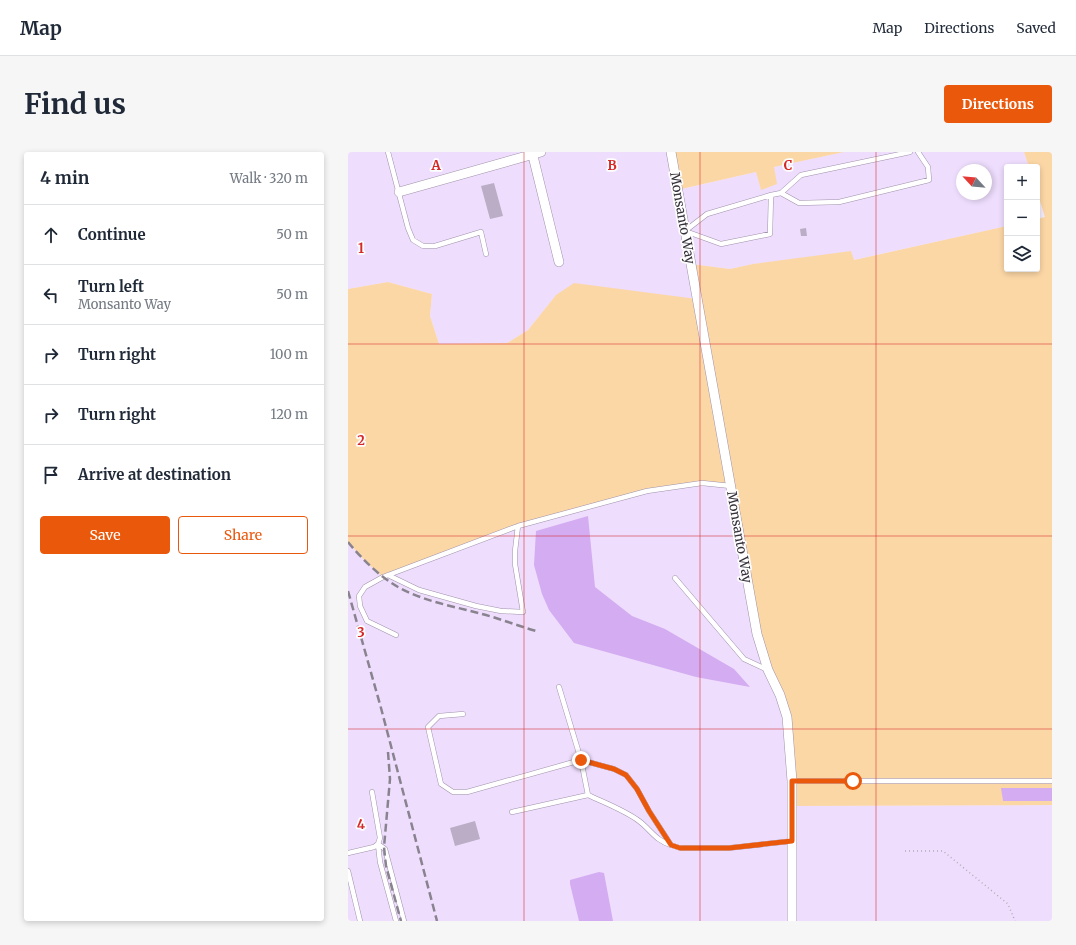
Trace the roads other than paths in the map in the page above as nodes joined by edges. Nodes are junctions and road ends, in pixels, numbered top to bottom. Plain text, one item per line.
1 (388, 152) edge
2 (671, 152) edge
3 (910, 152) edge
4 (918, 152) edge
5 (535, 153) edge
6 (399, 192) junction
7 (781, 192) junction
8 (771, 195) junction
9 (685, 231) junction
10 (486, 254) dead end
11 (559, 262) dead end
12 (731, 486) junction
13 (518, 526) junction
14 (388, 575) junction
15 (674, 578) dead end
16 (396, 635) dead end
17 (768, 670) junction
18 (559, 687) dead end
19 (463, 714) dead end
20 (581, 760) junction
21 (792, 781) junction
22 (1052, 781) edge
23 (372, 792) dead end
24 (588, 795) junction
25 (512, 812) dead end
26 (792, 841) junction
27 (378, 844) junction
28 (671, 845) junction
29 (348, 853) edge
30 (348, 871) edge
31 (360, 921) edge
32 (396, 921) edge
33 (404, 921) edge
34 (792, 921) edge

1 - 6 lane
2 - 9 street, Monsanto Way
3 - 7 lane
4 - 7 lane
5 - 6 street
5 - 11 street
6 - 10 lane
7 - 8 lane
8 - 9 lane
8 - 9 lane
9 - 12 street, Monsanto Way
12 - 13 lane
12 - 17 street, Monsanto Way
13 - 14 lane
13 - 14 lane
14 - 16 lane
15 - 17 lane
17 - 21 street, Monsanto Way
18 - 20 lane
19 - 20 lane
20 - 24 lane
20 - 28 lane
21 - 22 lane
21 - 26 street, Monsanto Way
23 - 27 lane
24 - 25 lane
24 - 28 lane
26 - 28 lane
26 - 34 street, Monsanto Way
27 - 29 lane
27 - 32 lane
27 - 33 lane
30 - 31 lane

